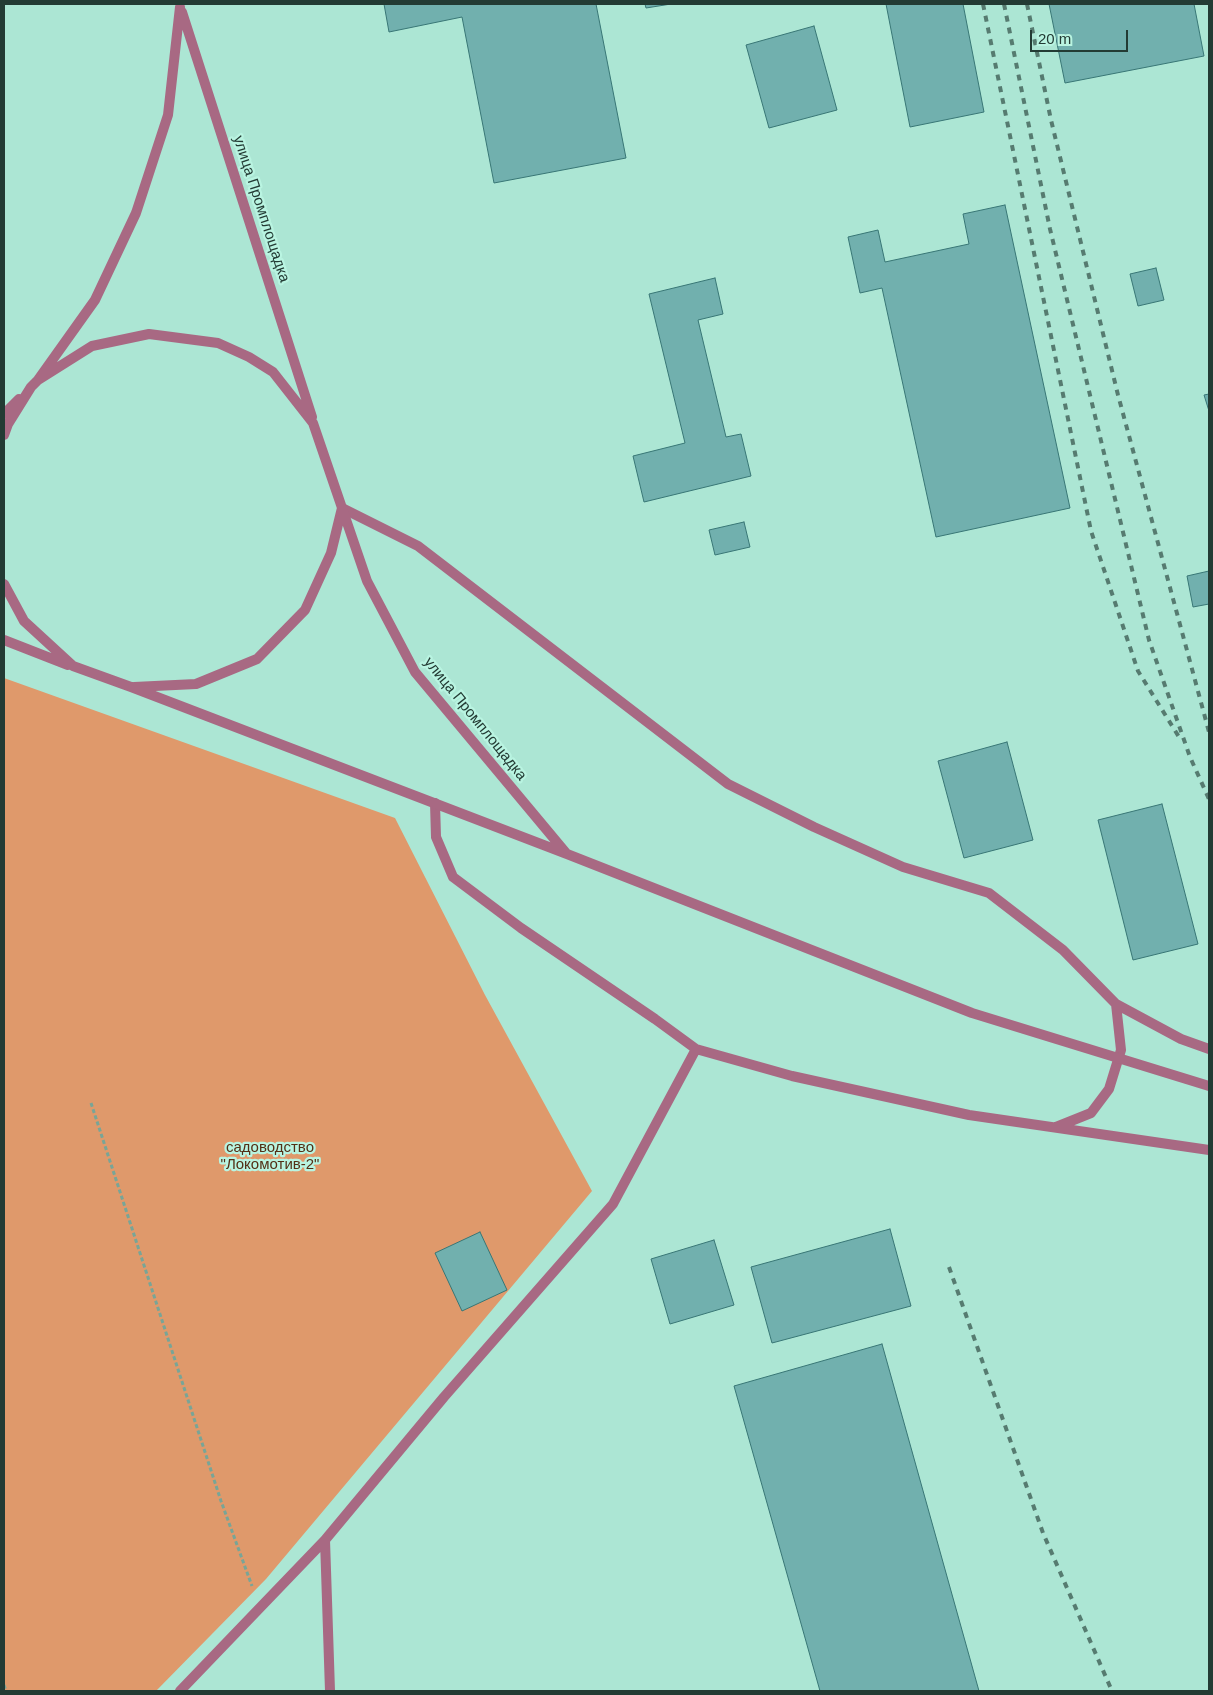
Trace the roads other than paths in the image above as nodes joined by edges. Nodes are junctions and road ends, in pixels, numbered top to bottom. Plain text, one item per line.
1 (180, 5) edge
2 (34, 384) junction
3 (4, 414) edge
4 (313, 423) junction
5 (4, 435) edge
6 (342, 508) junction
7 (4, 584) edge
8 (4, 640) edge
9 (73, 666) junction
10 (131, 687) junction
11 (435, 803) junction
12 (567, 854) junction
13 (1116, 1004) junction
14 (696, 1049) junction
15 (1209, 1049) edge
16 (1209, 1086) edge
17 (1056, 1127) junction
18 (1209, 1150) edge
19 (325, 1540) junction
20 (180, 1691) edge
21 (330, 1691) edge

1 - 2 street
1 - 4 street, улица Промплощадка
2 - 3 street
2 - 4 street
2 - 5 street
4 - 6 street, улица Промплощадка
6 - 10 street
6 - 12 street, улица Промплощадка
6 - 13 street
7 - 9 street
8 - 9 street
9 - 10 street
10 - 11 street
11 - 12 street
11 - 14 street
12 - 16 street
13 - 15 street
13 - 17 street
14 - 17 street
14 - 19 street
17 - 18 street
19 - 20 street
19 - 21 street

